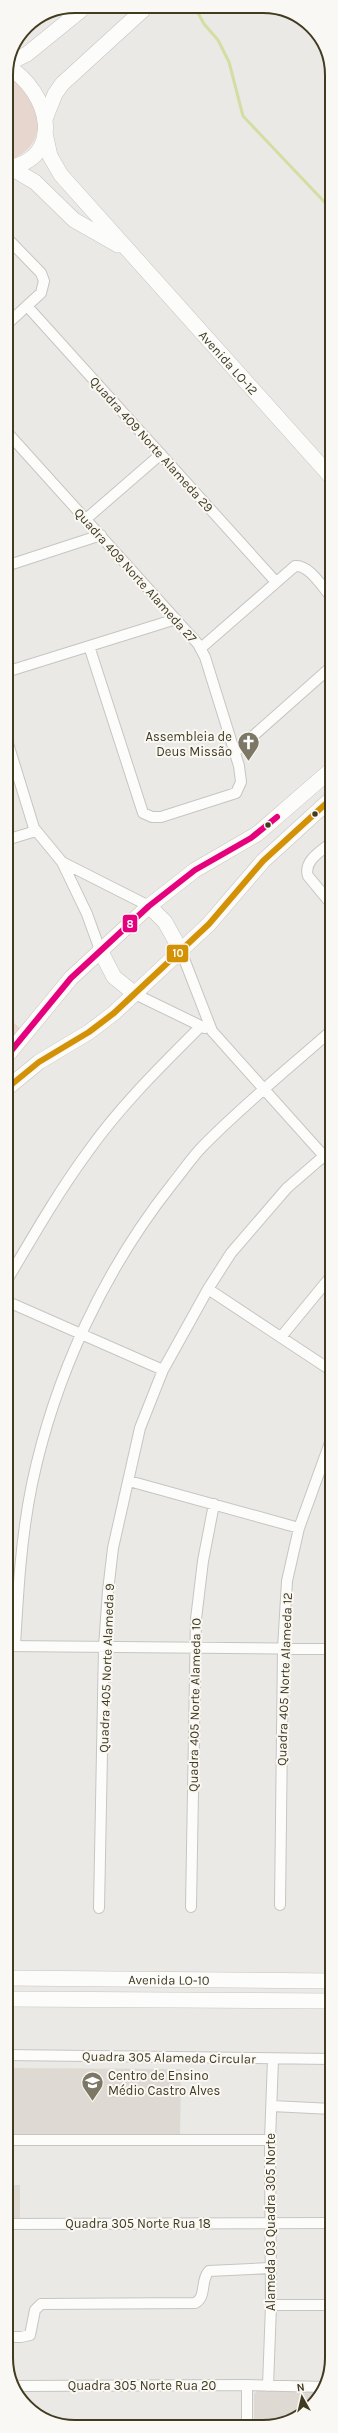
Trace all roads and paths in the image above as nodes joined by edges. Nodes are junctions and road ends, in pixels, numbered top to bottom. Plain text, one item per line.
1 (78, 13) edge
2 (140, 13) edge
3 (15, 59) edge
4 (13, 71) edge
5 (45, 126) junction
6 (13, 166) edge
7 (13, 170) edge
8 (13, 244) edge
9 (125, 248) junction
10 (27, 306) junction
11 (13, 319) edge
12 (13, 439) edge
13 (161, 454) junction
14 (325, 470) edge
15 (86, 519) junction
16 (101, 535) junction
17 (13, 564) edge
18 (276, 582) junction
19 (325, 590) edge
20 (176, 619) junction
21 (89, 646) junction
22 (201, 648) junction
23 (13, 670) edge
24 (325, 672) edge
25 (235, 752) junction
26 (13, 760) edge
27 (325, 776) edge
28 (325, 804) edge
29 (36, 831) junction
30 (13, 838) edge
31 (325, 848) edge
32 (62, 862) junction
33 (325, 897) edge
34 (149, 906) junction
35 (100, 950) junction
36 (181, 952) junction
37 (135, 994) junction
38 (200, 1026) junction
39 (212, 1031) junction
40 (325, 1036) edge
41 (13, 1048) edge
42 (13, 1083) edge
43 (265, 1090) junction
44 (324, 1156) joint
45 (13, 1270) edge
46 (325, 1284) edge
47 (208, 1289) junction
48 (13, 1304) edge
49 (80, 1335) junction
50 (281, 1337) junction
51 (325, 1366) edge
52 (163, 1370) junction
53 (325, 1456) edge
54 (129, 1481) junction
55 (214, 1504) junction
56 (299, 1528) junction
57 (13, 1620) edge
58 (13, 1646) edge
59 (104, 1647) junction
60 (194, 1648) junction
61 (282, 1649) junction
62 (325, 1649) edge
63 (280, 1906) dead end
64 (191, 1907) dead end
65 (99, 1908) dead end
66 (13, 1978) edge
67 (325, 1981) edge
68 (13, 1999) edge
69 (325, 2001) edge
70 (13, 2055) edge
71 (273, 2059) junction
72 (325, 2059) edge
73 (272, 2106) junction
74 (325, 2109) edge
75 (13, 2140) edge
76 (270, 2140) junction
77 (270, 2223) junction
78 (325, 2223) edge
79 (13, 2224) edge
80 (270, 2268) junction
81 (270, 2305) junction
82 (325, 2305) edge
83 (13, 2337) edge
84 (247, 2385) junction
85 (21, 2386) edge
86 (268, 2386) junction
87 (316, 2389) edge
88 (247, 2420) edge

1 - 3 street
2 - 5 street
4 - 5 street, Avenida LO-12
5 - 6 street
5 - 9 street, Avenida LO-12
7 - 9 street, Avenida LO-12
8 - 10 street
9 - 14 street, Avenida LO-12
10 - 11 street
10 - 13 street, Quadra 409 Norte Alameda 29
12 - 15 street, Quadra 409 Norte Alameda 27
13 - 15 street
13 - 18 street, Quadra 409 Norte Alameda 29
15 - 16 street, Quadra 409 Norte Alameda 27
16 - 17 street
16 - 20 street, Quadra 409 Norte Alameda 27
18 - 19 street
18 - 22 street
20 - 21 street
20 - 22 street, Quadra 409 Norte Alameda 27
21 - 23 street
21 - 25 street, Quadra 409 Norte Alameda 27
22 - 25 street, Quadra 409 Norte Alameda 27
24 - 25 street
26 - 29 street
27 - 34 street
28 - 36 street
29 - 30 street
29 - 32 street
31 - 33 street
32 - 34 street
32 - 35 street
34 - 35 street
34 - 36 street
35 - 37 street
35 - 41 street
36 - 37 street
36 - 39 street
37 - 38 street
37 - 42 street
38 - 39 street
38 - 45 street
39 - 43 street
40 - 43 street
43 - 44 street
43 - 49 street
44 - 47 street, Quadra 405 Norte Alameda 9
46 - 50 street
47 - 50 street
47 - 52 street, Quadra 405 Norte Alameda 9
48 - 49 street
49 - 52 street
49 - 57 street
50 - 51 street
52 - 54 street, Quadra 405 Norte Alameda 9
53 - 56 street, Quadra 405 Norte Alameda 12
54 - 55 street
54 - 59 street, Quadra 405 Norte Alameda 9
55 - 56 street
55 - 60 street, Quadra 405 Norte Alameda 10
56 - 61 street, Quadra 405 Norte Alameda 12
58 - 59 street
59 - 60 street
59 - 65 street, Quadra 405 Norte Alameda 9
60 - 61 street
60 - 64 street, Quadra 405 Norte Alameda 10
61 - 62 street
61 - 63 street, Quadra 405 Norte Alameda 12
66 - 67 street, Avenida LO-10
68 - 69 street, Avenida LO-10
70 - 71 street, Quadra 305 Alameda Circular
71 - 72 street, Quadra 305 Alameda Circular
71 - 73 street, Alameda 03 Quadra 305 Norte
73 - 74 street
73 - 76 street, Alameda 03 Quadra 305 Norte
75 - 76 street
76 - 77 street, Alameda 03 Quadra 305 Norte
77 - 78 street, Quadra 305 Norte Rua 18
77 - 79 street, Quadra 305 Norte Rua 18
77 - 80 street, Alameda 03 Quadra 305 Norte
80 - 81 street, Alameda 03 Quadra 305 Norte
80 - 83 street
81 - 82 street
81 - 86 street, Alameda 03 Quadra 305 Norte
84 - 85 street, Quadra 305 Norte Rua 20
84 - 86 street, Quadra 305 Norte Rua 20
84 - 88 street
86 - 87 street, Quadra 305 Norte Rua 20

